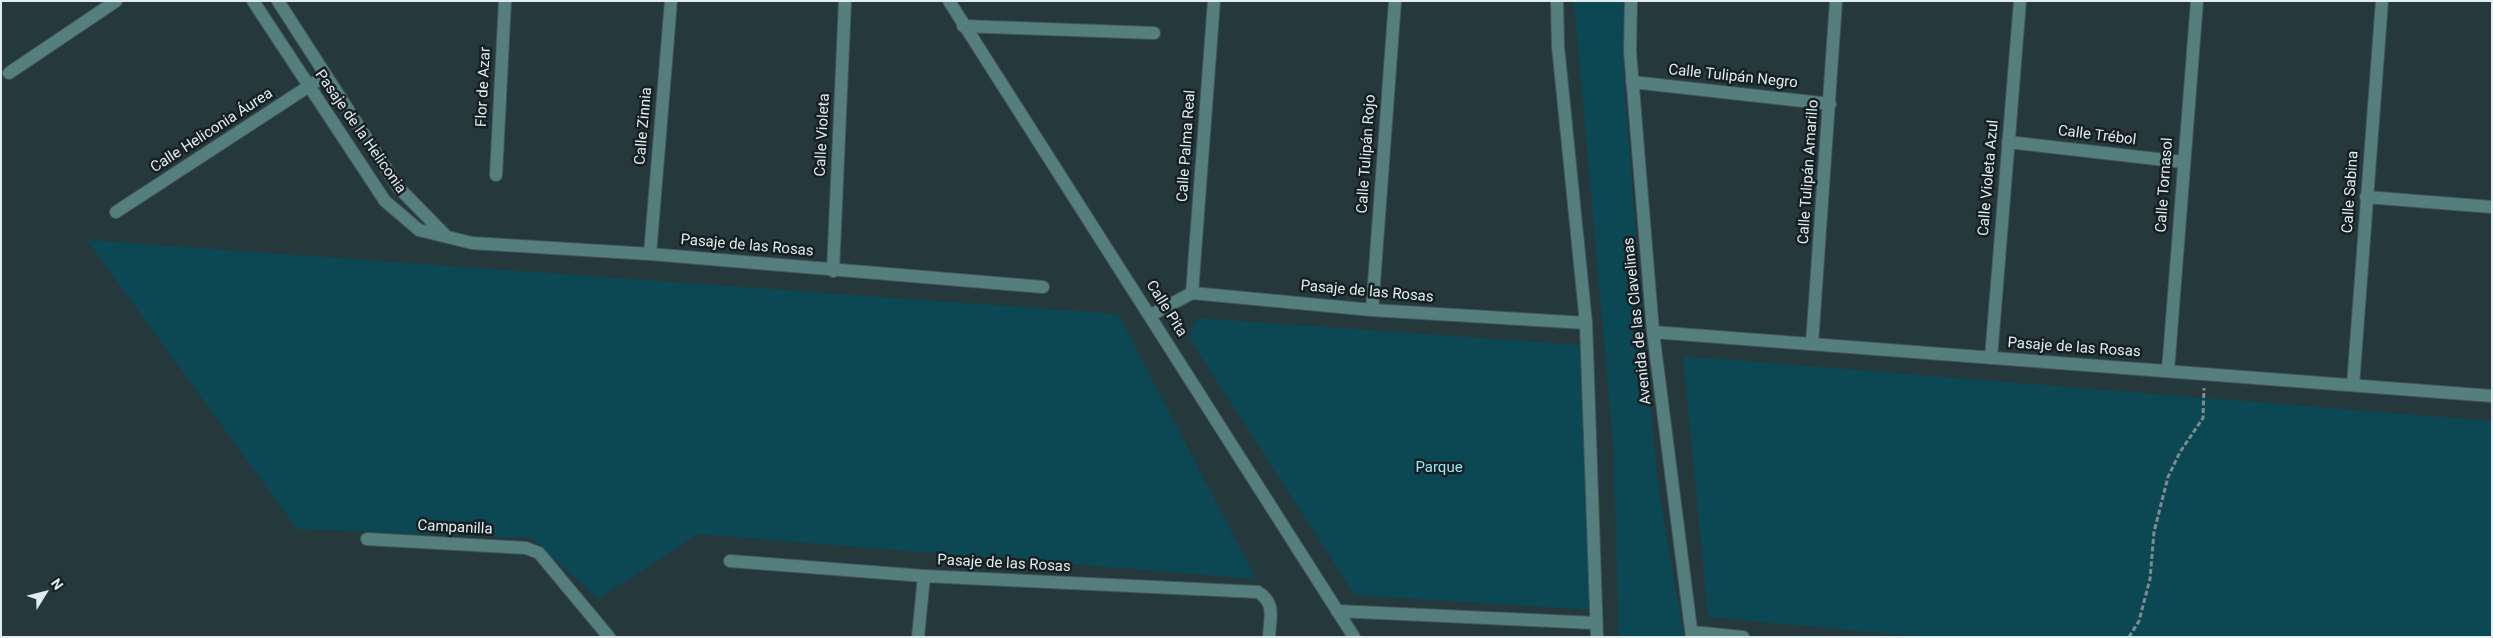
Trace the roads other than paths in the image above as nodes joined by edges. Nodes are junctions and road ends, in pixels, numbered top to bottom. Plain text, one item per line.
1 (116, 1) edge
2 (253, 1) edge
3 (278, 1) edge
4 (505, 1) edge
5 (671, 1) edge
6 (845, 1) edge
7 (949, 1) edge
8 (1214, 1) edge
9 (1395, 1) edge
10 (1556, 1) edge
11 (1631, 1) edge
12 (1836, 1) edge
13 (2020, 1) edge
14 (2197, 1) edge
15 (2382, 1) edge
16 (963, 26) junction
17 (1154, 33) dead end
18 (9, 73) dead end
19 (326, 75) junction
20 (1632, 82) junction
21 (309, 88) junction
22 (1830, 104) junction
23 (2008, 142) junction
24 (2183, 162) junction
25 (496, 174) dead end
26 (2366, 197) junction
27 (2492, 207) edge
28 (116, 212) dead end
29 (449, 239) junction
30 (650, 254) junction
31 (833, 270) junction
32 (1043, 287) dead end
33 (1192, 292) junction
34 (1372, 310) junction
35 (1151, 315) junction
36 (1586, 323) junction
37 (1654, 332) junction
38 (1812, 344) junction
39 (1991, 358) junction
40 (2168, 372) junction
41 (2353, 386) junction
42 (2492, 396) edge
43 (367, 539) dead end
44 (730, 561) dead end
45 (924, 576) junction
46 (1337, 611) junction
47 (1596, 623) junction
48 (1692, 635) edge
49 (609, 637) edge
50 (918, 637) edge
51 (1270, 637) edge
52 (1354, 637) edge
53 (1597, 637) edge
54 (1743, 637) edge

1 - 18 street
2 - 21 street, Pasaje de la Heliconia
3 - 19 street, Pasaje de la Heliconia
4 - 25 street, Flor de Azar
5 - 30 street, Calle Zinnia
6 - 31 street, Calle Violeta
7 - 16 street, Calle Pita
8 - 33 street, Calle Palma Real
9 - 34 street, Calle Tulipán Rojo
10 - 36 street
11 - 20 street, Avenida de las Clavelinas
12 - 22 street, Calle Tulipán Amarillo
13 - 23 street, Calle Violeta Azul
14 - 24 street, Calle Tornasol
15 - 26 street, Calle Sabina
16 - 17 street
16 - 35 street, Calle Pita
19 - 21 street, Calle Heliconia Áurea
19 - 29 street, Pasaje de la Heliconia
20 - 22 street, Calle Tulipán Negro
20 - 37 street, Avenida de las Clavelinas
21 - 28 street, Calle Heliconia Áurea
21 - 29 street, Pasaje de la Heliconia
22 - 38 street, Calle Tulipán Amarillo
23 - 24 street, Calle Trébol
23 - 39 street, Calle Violeta Azul
24 - 40 street, Calle Tornasol
26 - 27 street
26 - 41 street, Calle Sabina
29 - 30 street, Pasaje de las Rosas
30 - 31 street, Pasaje de las Rosas
31 - 32 street, Pasaje de las Rosas
33 - 34 street, Pasaje de las Rosas
33 - 35 street
34 - 36 street, Pasaje de las Rosas
35 - 46 street, Calle Pita
36 - 47 street
37 - 38 street, Pasaje de las Rosas
37 - 48 street, Avenida de las Clavelinas
38 - 39 street, Pasaje de las Rosas
39 - 40 street, Pasaje de las Rosas
40 - 41 street, Pasaje de las Rosas
41 - 42 street, Pasaje de las Rosas
43 - 49 street, Campanilla
44 - 45 street, Pasaje de las Rosas
45 - 50 street
45 - 51 street, Pasaje de las Rosas
46 - 47 street
46 - 52 street, Calle Pita
47 - 53 street
48 - 54 street

